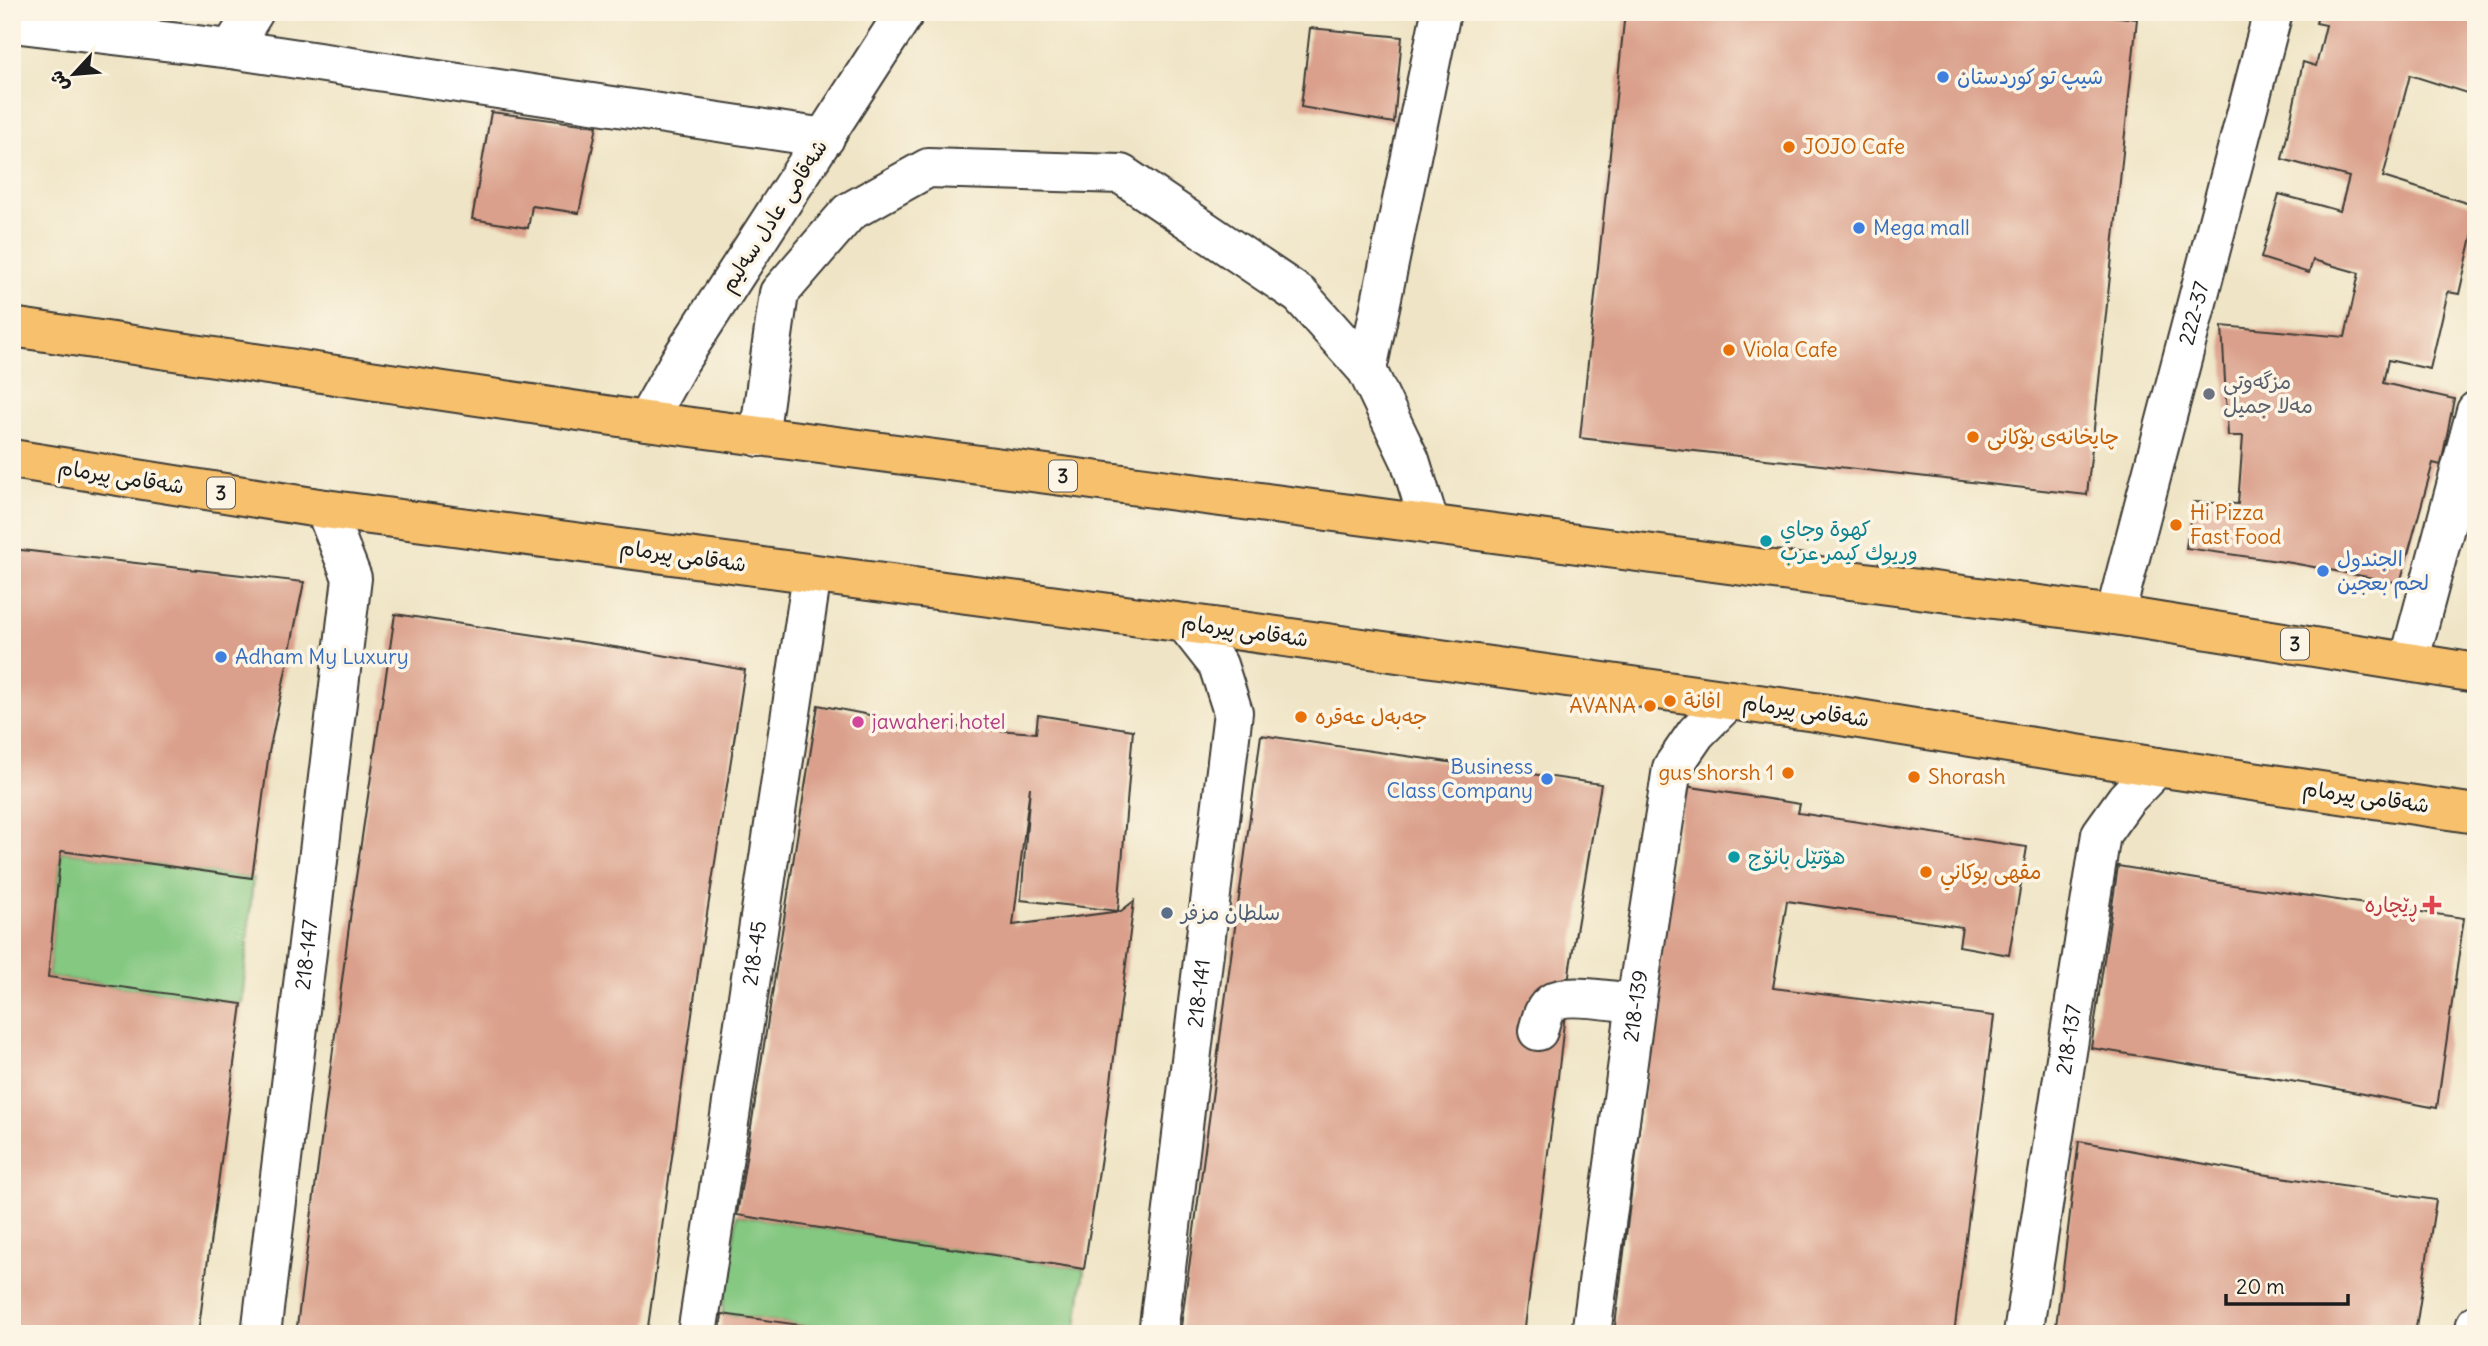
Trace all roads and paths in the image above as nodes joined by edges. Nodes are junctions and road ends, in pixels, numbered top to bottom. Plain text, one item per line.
1 (254, 12) edge
2 (905, 12) edge
3 (1441, 12) edge
4 (2273, 12) edge
5 (12, 23) edge
6 (231, 49) junction
7 (825, 138) junction
8 (12, 327) edge
9 (1367, 370) junction
10 (2476, 411) edge
11 (646, 421) junction
12 (758, 437) junction
13 (12, 460) edge
14 (325, 509) junction
15 (1430, 524) junction
16 (812, 574) junction
17 (2115, 615) junction
18 (1185, 623) junction
19 (2409, 662) junction
20 (2476, 673) edge
21 (1729, 700) junction
22 (2157, 767) junction
23 (2476, 814) edge
24 (1636, 1003) junction
25 (1538, 1031) dead end
26 (2476, 1324) edge
27 (261, 1334) edge
28 (697, 1334) edge
29 (1158, 1334) edge
30 (1591, 1334) edge
31 (2023, 1334) edge
32 (2474, 1334) edge

1 - 6 street
2 - 7 street, شەقامی عادل سەلیم
3 - 9 street
4 - 17 street, 222-37
5 - 6 street
6 - 7 street
7 - 11 street, شەقامی عادل سەلیم
8 - 11 highway, 3
9 - 12 street
9 - 15 street
10 - 19 street
11 - 12 highway, 3
12 - 15 highway, 3
13 - 14 highway, شەقامی پیرمام / 3
14 - 16 highway, شەقامی پیرمام / 3
14 - 27 street, 218-147
15 - 17 highway, 3
16 - 18 highway, شەقامی پیرمام / 3
16 - 28 street, 218-45
17 - 19 highway, 3
18 - 21 highway, شەقامی پیرمام / 3
18 - 29 street, 218-141
19 - 20 highway, 3
21 - 22 highway, شەقامی پیرمام / 3
21 - 24 street, 218-139
22 - 23 highway, شەقامی پیرمام / 3
22 - 31 street, 218-137
24 - 25 street
24 - 30 street, 218-139
26 - 32 street

